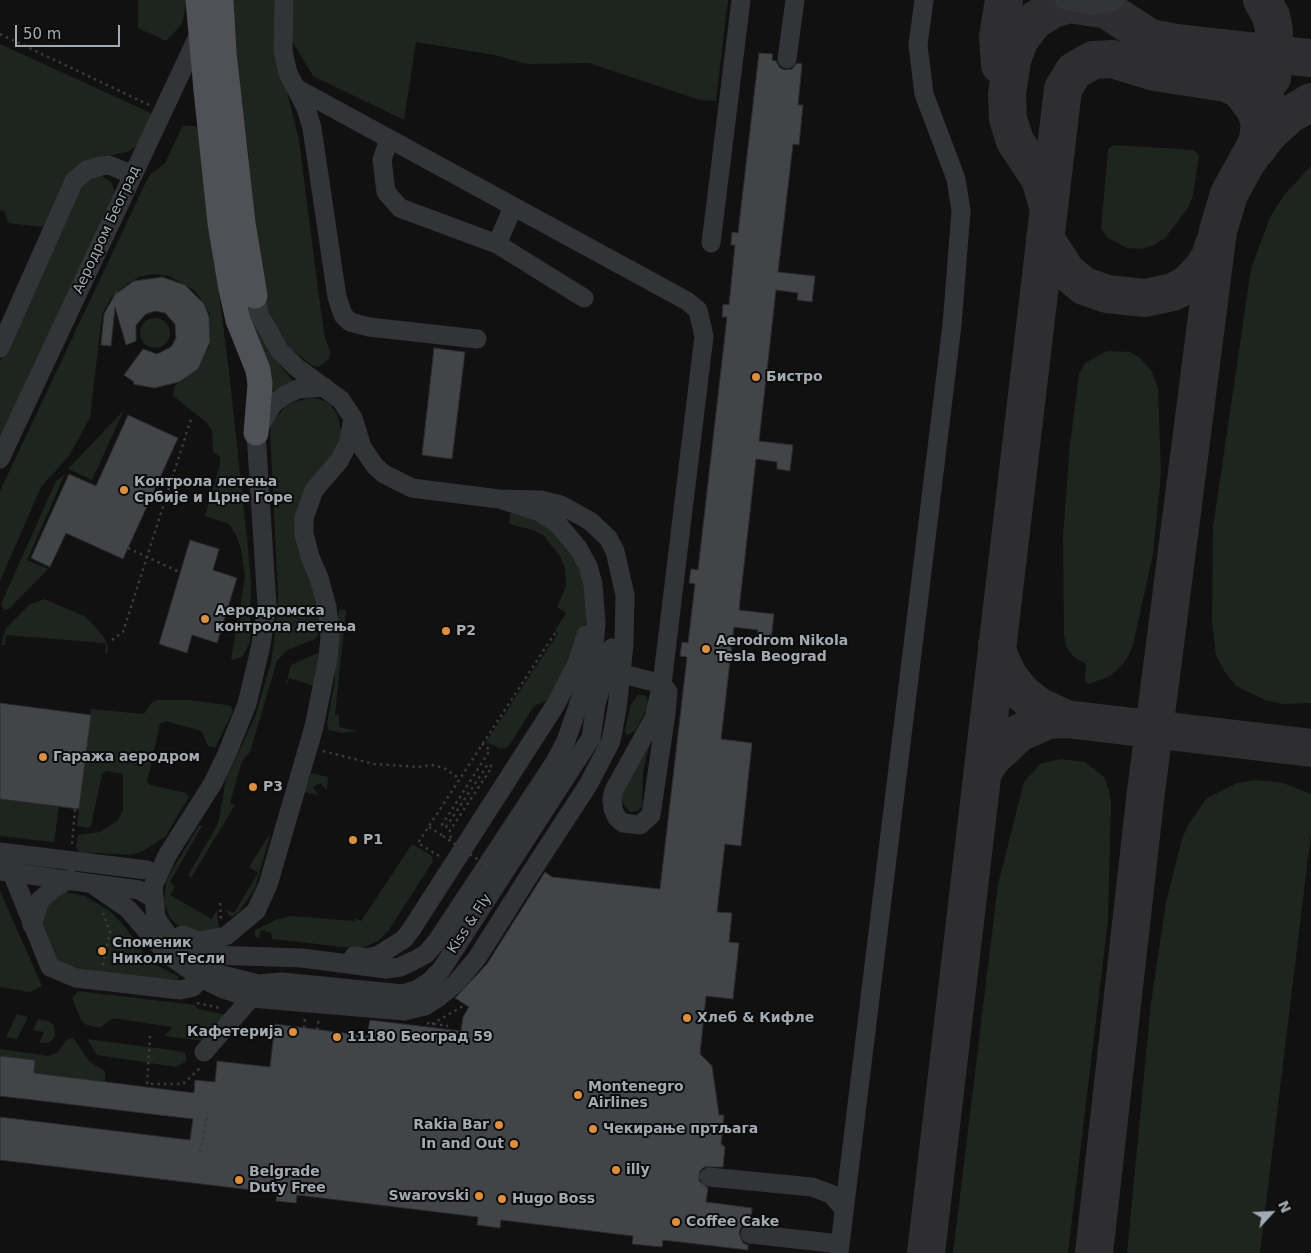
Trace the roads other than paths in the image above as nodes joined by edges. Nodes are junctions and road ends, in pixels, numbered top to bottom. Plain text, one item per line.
1 (198, 0) edge
2 (214, 0) edge
3 (221, 0) edge
4 (284, 0) edge
5 (741, 0) edge
6 (795, 0) edge
7 (924, 0) edge
8 (1064, 0) edge
9 (1115, 0) edge
10 (787, 59) dead end
11 (296, 88) junction
12 (389, 139) junction
13 (133, 175) junction
14 (513, 207) junction
15 (711, 243) dead end
16 (497, 244) junction
17 (255, 296) joint
18 (584, 298) dead end
19 (477, 339) dead end
20 (0, 348) edge
21 (324, 387) junction
22 (353, 418) junction
23 (256, 433) junction
24 (0, 459) edge
25 (499, 499) junction
26 (595, 595) junction
27 (613, 672) junction
28 (662, 684) junction
29 (180, 834) junction
30 (0, 852) edge
31 (75, 855) junction
32 (147, 870) junction
33 (6, 872) edge
34 (69, 881) junction
35 (92, 884) junction
36 (149, 899) junction
37 (139, 920) junction
38 (32, 924) junction
39 (244, 955) junction
40 (186, 966) junction
41 (200, 978) junction
42 (256, 998) junction
43 (204, 1052) dead end
44 (709, 1177) dead end
45 (844, 1209) junction
46 (750, 1234) dead end
47 (840, 1248) edge

1 - 23 main road, bridge
2 - 13 street, Аеродром Београд
3 - 17 main road
4 - 11 street
5 - 15 street
6 - 10 street
7 - 45 street
8 - 9 street
11 - 12 street
11 - 19 street
12 - 14 street
12 - 16 street
13 - 20 street
13 - 24 street, Аеродром Београд
14 - 16 street
14 - 28 street
16 - 18 street
17 - 21 street
21 - 22 street
21 - 23 street
22 - 25 street
22 - 36 street
23 - 29 street
25 - 26 street
25 - 27 street
26 - 39 street
26 - 39 street
27 - 28 street
27 - 40 street, Kiss & Fly, bridge
27 - 42 street, bridge
28 - 28 street
29 - 32 street
29 - 36 street
30 - 31 street
31 - 32 street
31 - 34 street
32 - 36 street
33 - 34 street
33 - 38 street
34 - 35 street
34 - 38 street
35 - 36 street
35 - 37 street
36 - 37 street
36 - 39 street
37 - 40 street
38 - 41 street
40 - 41 street
41 - 42 street
42 - 43 street
44 - 45 street
45 - 47 street
46 - 47 street

